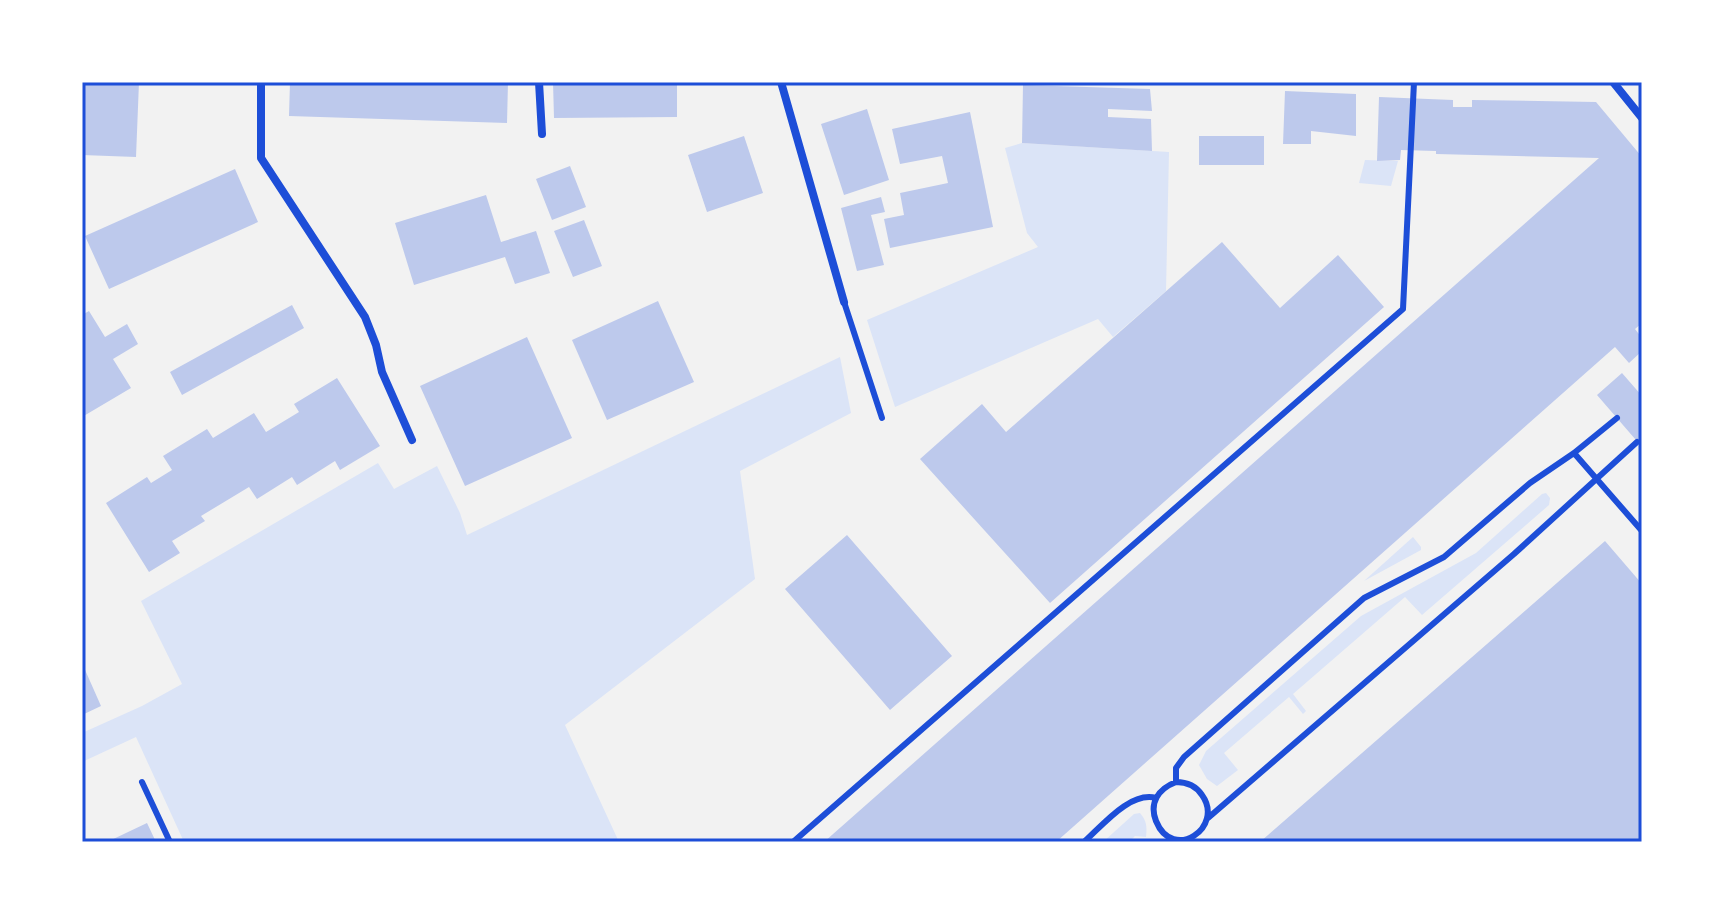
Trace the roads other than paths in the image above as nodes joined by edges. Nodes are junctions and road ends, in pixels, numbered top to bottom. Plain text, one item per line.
1 (261, 82) edge
2 (539, 82) edge
3 (781, 82) edge
4 (1414, 82) edge
5 (1613, 82) edge
6 (1642, 118) edge
7 (542, 134) dead end
8 (844, 302) joint
9 (882, 418) dead end
10 (1617, 418) dead end
11 (412, 440) dead end
12 (1637, 442) dead end
13 (1574, 453) junction
14 (1597, 479) junction
15 (1642, 531) edge
16 (142, 782) dead end
17 (1176, 782) junction
18 (1156, 798) junction
19 (1208, 818) junction
20 (1166, 839) edge
21 (170, 842) edge
22 (793, 842) edge
23 (1084, 842) edge

1 - 11 street
2 - 7 street
3 - 8 street
4 - 22 lane
5 - 6 street
8 - 9 lane
10 - 13 lane
12 - 14 lane
13 - 14 lane
13 - 17 lane
14 - 15 lane
14 - 19 lane
16 - 21 lane
17 - 18 lane
17 - 19 lane
18 - 20 lane
18 - 23 lane
19 - 20 lane

